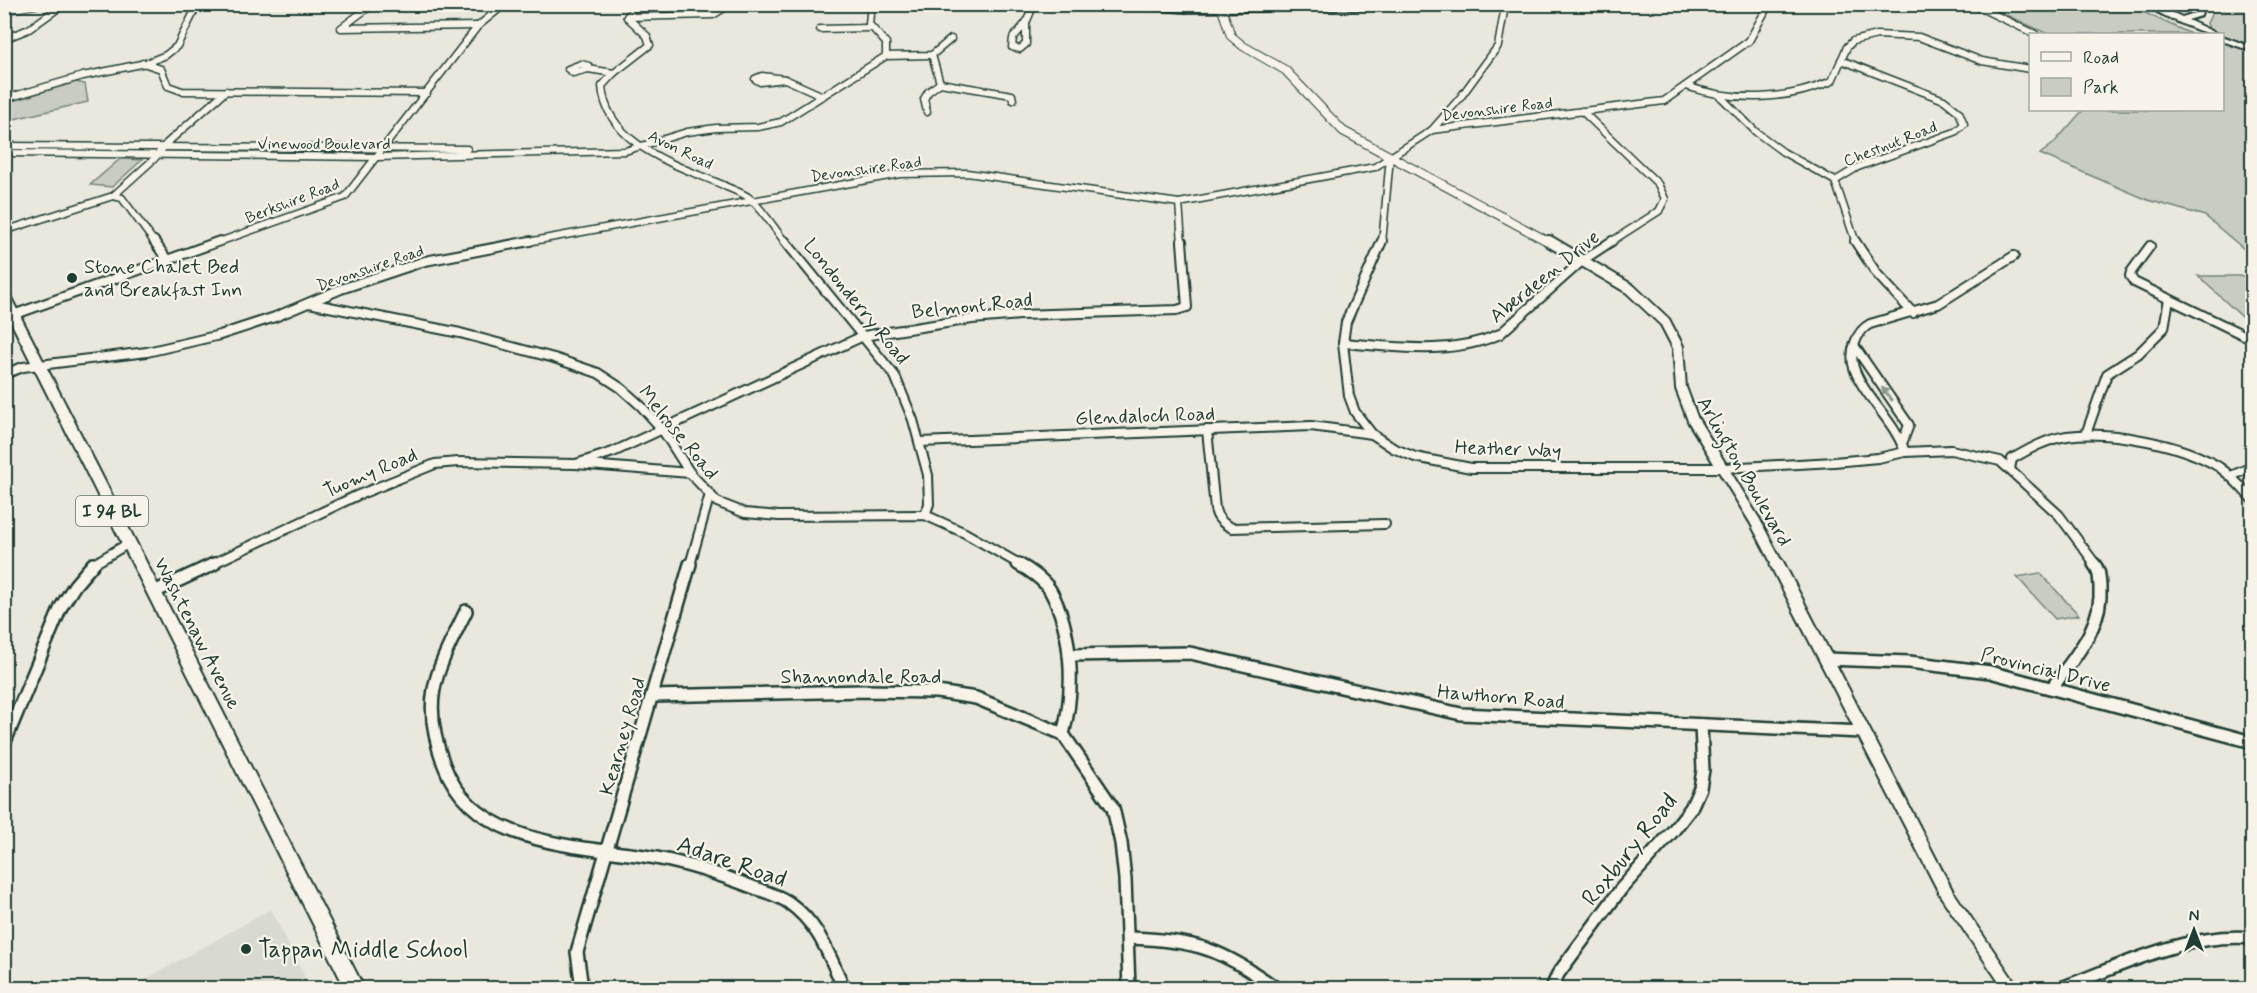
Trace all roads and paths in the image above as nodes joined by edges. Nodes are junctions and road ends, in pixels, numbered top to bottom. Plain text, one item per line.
1 (36, 4) edge
2 (64, 4) edge
3 (198, 4) edge
4 (373, 4) edge
5 (505, 4) edge
6 (636, 4) edge
7 (731, 4) edge
8 (871, 4) edge
9 (1034, 4) edge
10 (1091, 4) edge
11 (1582, 4) edge
12 (1769, 4) edge
13 (1972, 4) edge
14 (2147, 4) edge
15 (2201, 4) edge
16 (1505, 6) edge
17 (1261, 7) edge
18 (1222, 9) junction
19 (4, 10) edge
20 (627, 17) junction
21 (2179, 20) junction
22 (1026, 23) dead end
23 (478, 26) junction
24 (868, 28) junction
25 (820, 29) dead end
26 (2033, 33) edge
27 (2212, 33) edge
28 (2224, 38) edge
29 (4, 39) edge
30 (951, 39) dead end
31 (2253, 49) edge
32 (932, 55) junction
33 (886, 56) junction
34 (1841, 60) junction
35 (143, 63) junction
36 (588, 69) dead end
37 (2029, 69) edge
38 (614, 73) junction
39 (785, 80) dead end
40 (940, 83) junction
41 (1686, 86) junction
42 (226, 91) junction
43 (427, 93) junction
44 (1719, 95) junction
45 (823, 96) junction
46 (4, 99) edge
47 (1013, 100) dead end
48 (1582, 111) junction
49 (927, 112) dead end
50 (1432, 130) junction
51 (8, 146) edge
52 (644, 147) junction
53 (163, 148) junction
54 (383, 150) junction
55 (4, 152) edge
56 (157, 155) junction
57 (377, 157) junction
58 (1390, 157) junction
59 (1835, 181) junction
60 (113, 196) junction
61 (750, 201) junction
62 (1179, 203) junction
63 (4, 231) edge
64 (2150, 246) dead end
65 (2014, 256) dead end
66 (1583, 260) junction
67 (168, 261) junction
68 (4, 296) edge
69 (2169, 300) junction
70 (309, 303) junction
71 (1913, 313) junction
72 (14, 315) junction
73 (863, 336) junction
74 (2253, 339) edge
75 (1343, 343) junction
76 (1855, 347) junction
77 (38, 365) junction
78 (4, 374) edge
79 (662, 429) junction
80 (1207, 430) junction
81 (1372, 434) junction
82 (2086, 434) junction
83 (1903, 441) junction
84 (920, 442) junction
85 (1905, 452) junction
86 (576, 464) junction
87 (2253, 467) edge
88 (1723, 468) junction
89 (2010, 469) junction
90 (690, 472) junction
91 (2231, 476) junction
92 (710, 494) junction
93 (2253, 499) edge
94 (924, 515) junction
95 (1385, 524) dead end
96 (129, 543) junction
97 (154, 592) junction
98 (466, 610) dead end
99 (1070, 655) junction
100 (1826, 659) junction
101 (2052, 688) junction
102 (652, 696) junction
103 (1701, 725) junction
104 (1863, 732) junction
105 (1063, 734) junction
106 (2253, 742) edge
107 (4, 744) edge
108 (608, 851) junction
109 (1128, 938) junction
110 (2253, 938) edge
111 (355, 988) edge
112 (582, 988) edge
113 (844, 988) edge
114 (1128, 988) edge
115 (1276, 988) edge
116 (1552, 988) edge
117 (2011, 988) edge
118 (2061, 988) edge

1 - 19 street
2 - 29 street
3 - 35 street
4 - 23 street
5 - 23 street, Berkshire Road
6 - 20 street
7 - 20 street
8 - 24 street
9 - 22 street
10 - 18 main road
11 - 16 main road
12 - 41 street, Devonshire Road
13 - 26 street
14 - 21 main road
15 - 21 main road
16 - 17 main road
16 - 50 street
17 - 18 main road
18 - 58 street, Arlington Boulevard
20 - 38 street
21 - 27 main road
23 - 43 street, Berkshire Road
24 - 25 street
24 - 33 street
28 - 31 main road
30 - 32 street
32 - 33 street
32 - 40 street
33 - 45 street, Vinewood Boulevard
34 - 37 street
34 - 44 street
34 - 59 street, Chestnut Road
35 - 42 street
35 - 46 street
36 - 38 street
38 - 52 street, Avon Road
39 - 45 street
40 - 47 street
40 - 49 street
41 - 44 street
41 - 48 street, Devonshire Road
42 - 43 street
42 - 53 street
43 - 54 street, Berkshire Road
44 - 59 street
45 - 52 street, Vinewood Boulevard
48 - 50 street, Devonshire Road
48 - 66 street, Aberdeen Drive
50 - 58 street, Devonshire Road
51 - 53 street, Vinewood Boulevard
51 - 55 street, Vinewood Boulevard
52 - 54 street, Vinewood Boulevard
52 - 57 street, Vinewood Boulevard
52 - 61 street, Avon Road
53 - 54 street, Vinewood Boulevard
53 - 56 street
54 - 57 street, Berkshire Road
55 - 56 street, Vinewood Boulevard
56 - 57 street, Vinewood Boulevard
56 - 60 street
57 - 67 street, Berkshire Road
58 - 62 street, Devonshire Road
58 - 66 street, Arlington Boulevard
58 - 75 street, Heather Way
59 - 71 street, Chestnut Road
60 - 63 street
60 - 67 street
61 - 62 street, Devonshire Road
61 - 70 street, Devonshire Road
61 - 73 street, Londonderry Road
62 - 73 street, Belmont Road
64 - 69 street
65 - 71 street
66 - 75 street, Aberdeen Drive
66 - 88 street, Arlington Boulevard
67 - 72 street, Berkshire Road
68 - 72 main road, Washtenaw Avenue / I 94 BL
69 - 74 street
69 - 82 street
70 - 77 street, Devonshire Road
70 - 79 street, Melrose Road
71 - 76 street
72 - 77 main road, Washtenaw Avenue / I 94 BL
73 - 79 street, Belmont Road
73 - 84 street, Londonderry Road
75 - 81 street, Heather Way
76 - 83 street
83 -> 76 street
77 - 78 street, Devonshire Road
77 - 96 main road, Washtenaw Avenue / I 94 BL
79 - 86 street, Belmont Road
79 - 90 street, Melrose Road
80 - 81 street, Glendaloch Road
80 - 84 street, Glendaloch Road
80 - 95 street
81 - 88 street, Heather Way
82 - 89 street
82 - 91 street
83 - 85 street
84 - 94 street, Londonderry Road
85 - 88 street, Heather Way
85 - 89 street, Heather Way
86 - 90 street, Tuomy Road
86 - 97 street, Tuomy Road
87 - 91 street
88 - 100 street, Arlington Boulevard
89 - 101 street, Heather Way
90 - 92 street, Melrose Road
91 - 93 street
92 - 94 street, Melrose Road
92 - 102 street, Kearney Road
94 - 99 street
96 - 97 main road, Washtenaw Avenue / I 94 BL
96 - 107 street
97 - 111 main road, Washtenaw Avenue / I 94 BL
98 - 108 street, Adare Road
99 - 103 street, Hawthorn Road
99 - 105 street
100 - 101 street, Provincial Drive
100 - 104 street, Arlington Boulevard
101 - 106 street, Provincial Drive
102 - 105 street, Shannondale Road
102 - 108 street, Kearney Road
103 - 104 street, Hawthorn Road
103 - 116 street, Roxbury Road
104 - 117 street, Arlington Boulevard
105 - 109 street
108 - 112 street, Kearney Road
108 - 113 street, Adare Road
109 - 114 street
109 - 115 street
110 - 118 street

